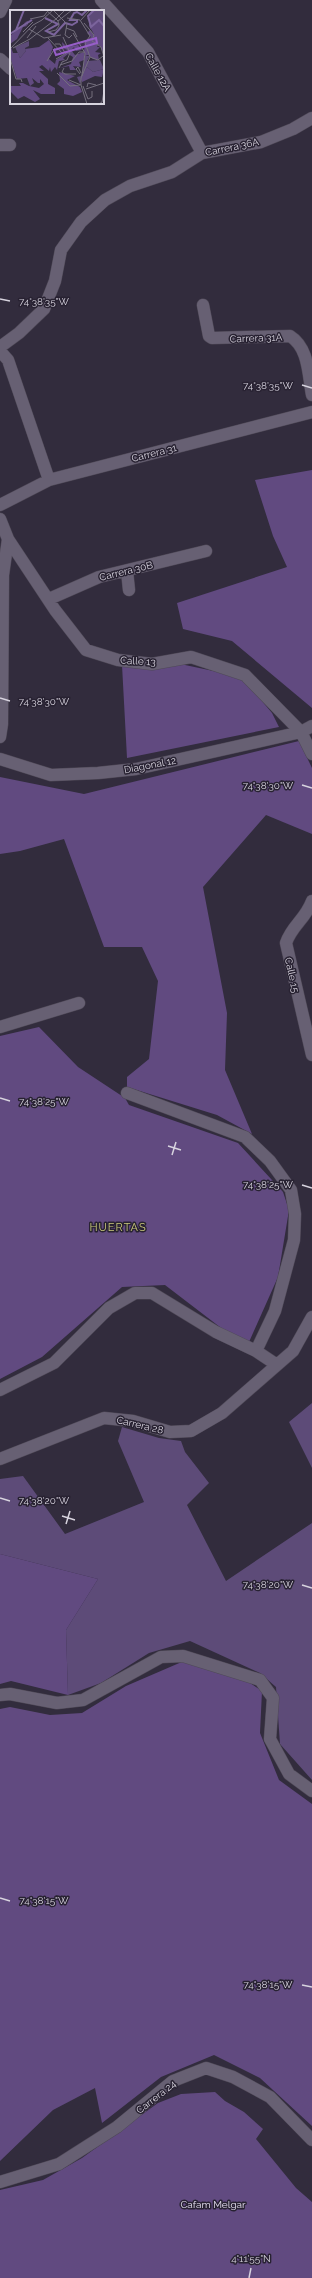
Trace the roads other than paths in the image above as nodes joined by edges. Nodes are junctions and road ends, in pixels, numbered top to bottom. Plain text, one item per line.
1 (6, 0) edge
2 (101, 0) edge
3 (0, 12) edge
4 (0, 59) edge
5 (10, 68) edge
6 (312, 118) edge
7 (202, 153) junction
8 (203, 305) dead end
9 (0, 347) edge
10 (0, 351) edge
11 (312, 395) edge
12 (312, 412) edge
13 (49, 480) junction
14 (0, 504) edge
15 (0, 519) edge
16 (8, 539) junction
17 (206, 551) dead end
18 (127, 571) junction
19 (129, 590) dead end
20 (48, 599) junction
21 (312, 726) edge
22 (301, 732) junction
23 (0, 737) edge
24 (312, 754) edge
25 (0, 758) edge
26 (312, 901) edge
27 (79, 1003) dead end
28 (0, 1027) edge
29 (312, 1055) edge
30 (127, 1093) dead end
31 (312, 1317) edge
32 (256, 1351) junction
33 (277, 1365) junction
34 (0, 1390) edge
35 (0, 1459) edge
36 (0, 1695) edge
37 (312, 1791) edge
38 (312, 2140) edge
39 (0, 2182) edge

1 - 3 street
2 - 7 street, Calle 12A
4 - 5 street
6 - 7 street, Carrera 36A
7 - 9 street, Carrera 36A
8 - 11 street, Carrera 31A
10 - 13 street
12 - 13 street, Carrera 31
13 - 14 street, Carrera 31
15 - 16 street, Calle 13
16 - 20 street, Calle 13
16 - 23 street
17 - 18 street, Carrera 30B
18 - 19 street
18 - 20 street, Carrera 30B
20 - 22 street, Calle 13
21 - 22 street, Diagonal 12
22 - 24 street
22 - 25 street, Diagonal 12
26 - 29 street, Calle 15
27 - 28 street
30 - 32 street
31 - 33 street, Carrera 28
32 - 33 street
32 - 34 street
33 - 35 street, Carrera 28
36 - 37 street
38 - 39 street, Carrera 24

